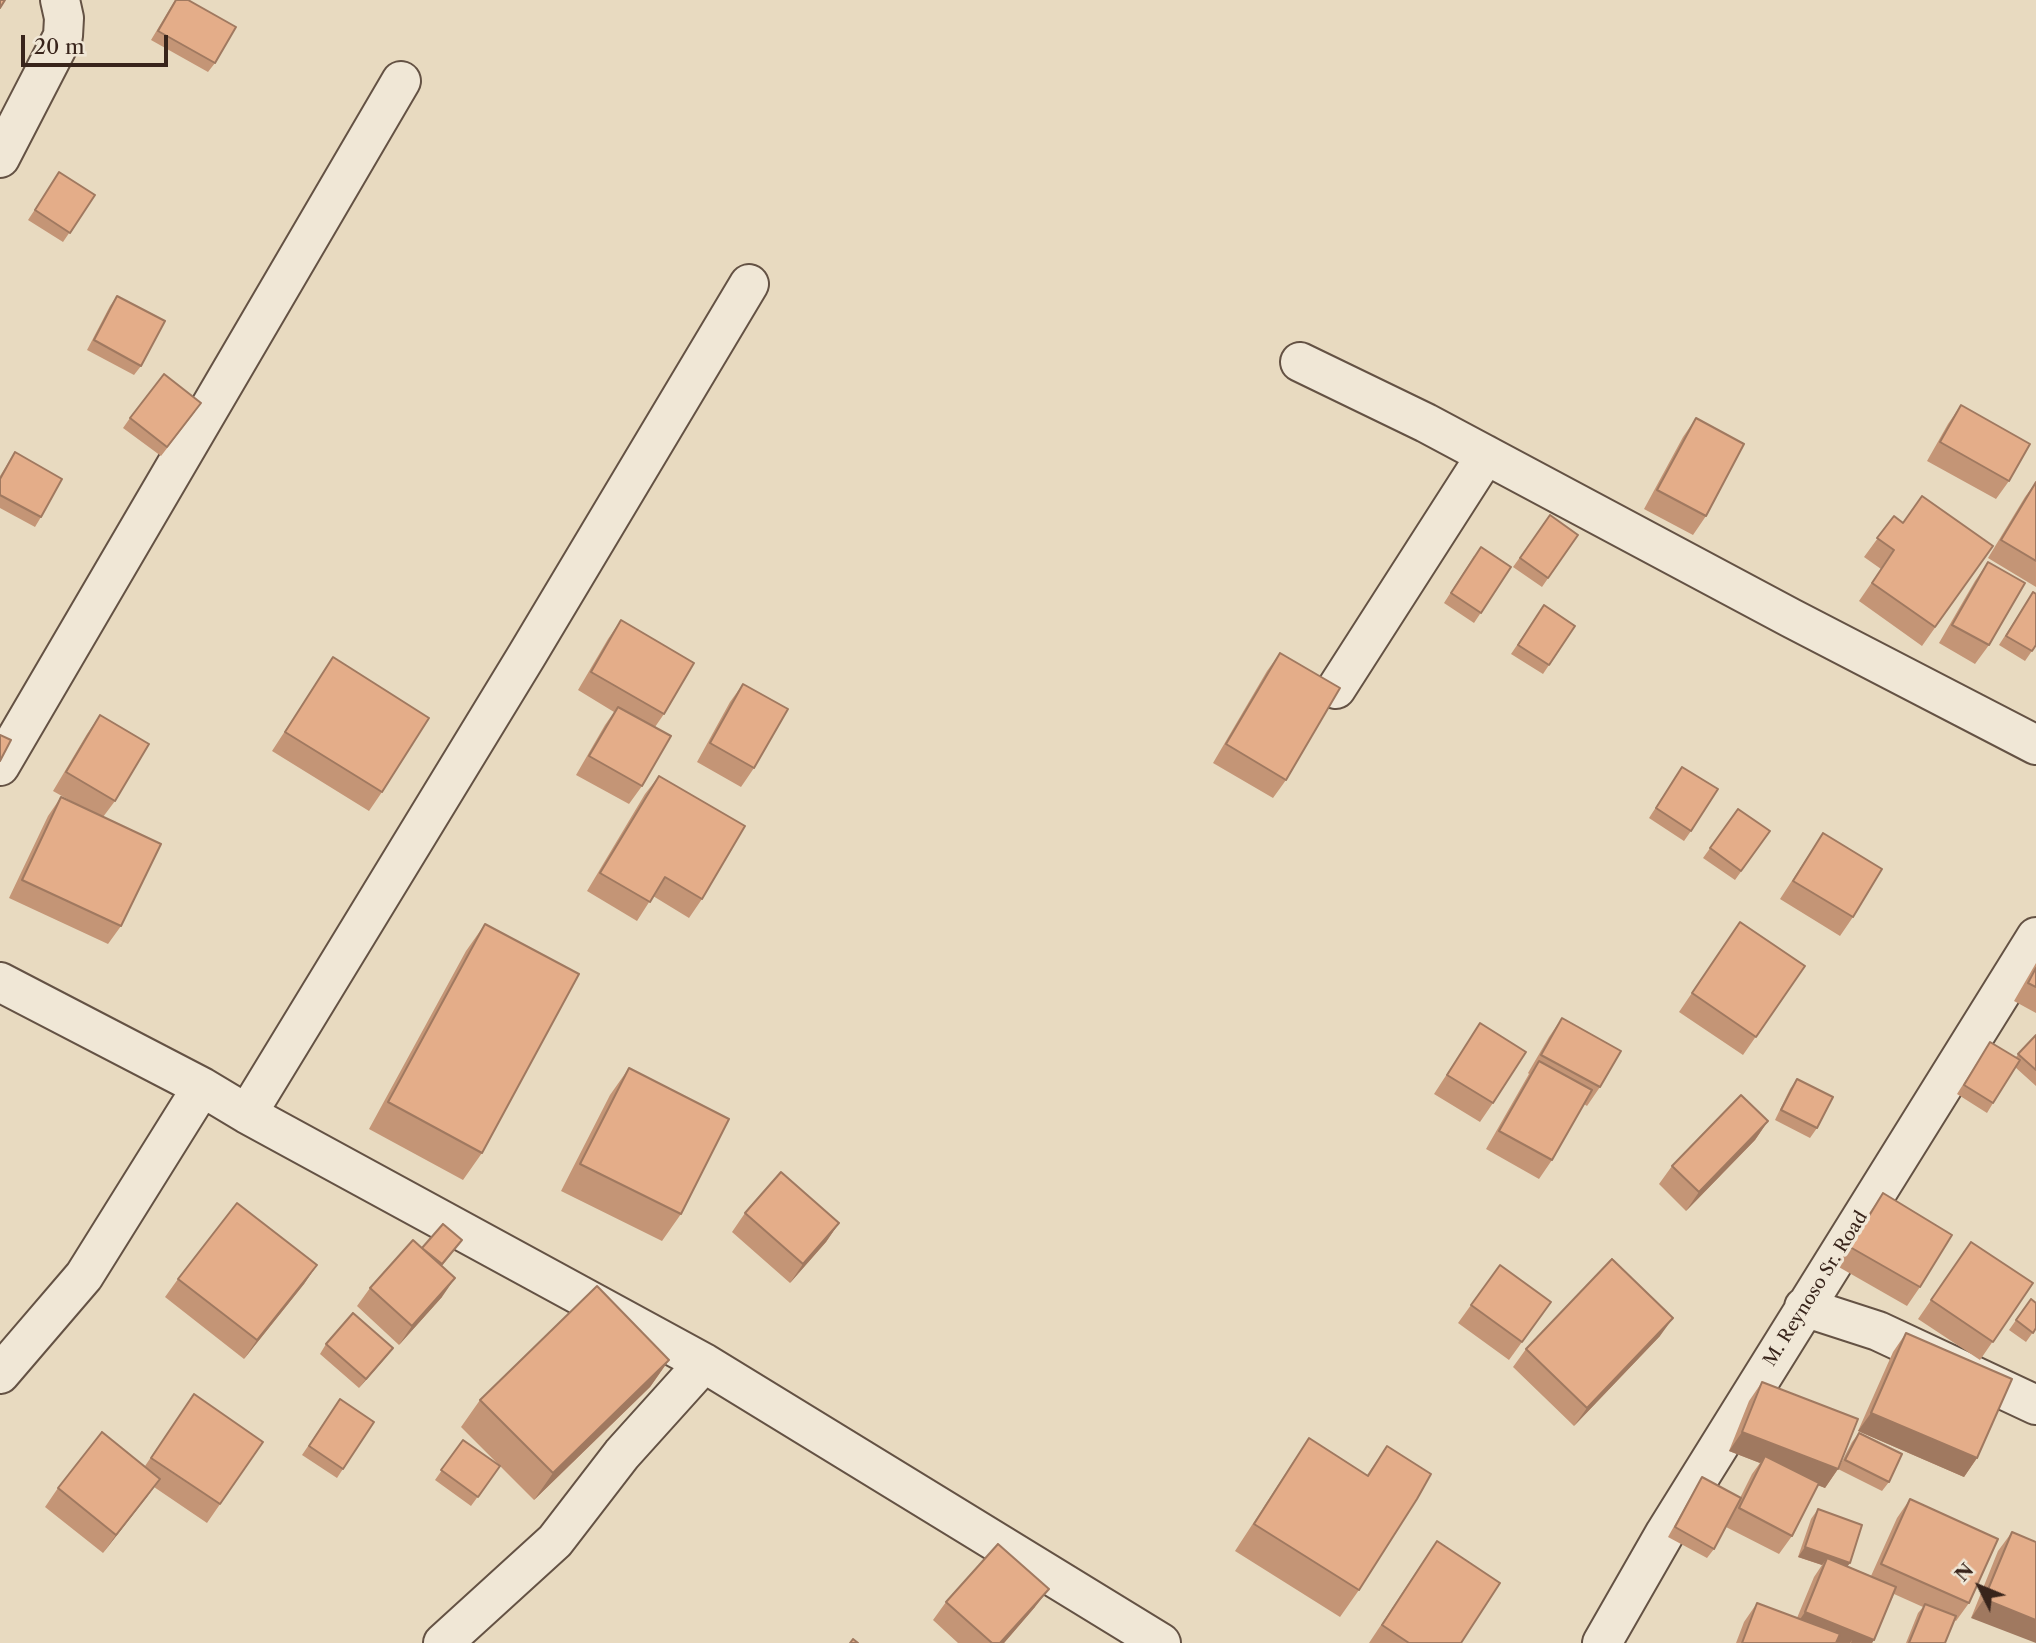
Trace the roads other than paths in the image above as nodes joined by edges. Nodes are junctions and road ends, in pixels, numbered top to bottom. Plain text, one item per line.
1 (60, 0) edge
2 (401, 81) dead end
3 (0, 158) edge
4 (749, 284) dead end
5 (1300, 362) dead end
6 (1486, 455) junction
7 (1336, 689) edge
8 (2036, 745) edge
9 (0, 766) edge
10 (2036, 937) edge
11 (0, 982) edge
12 (202, 1087) junction
13 (247, 1114) junction
14 (1804, 1307) junction
15 (704, 1363) junction
16 (0, 1374) edge
17 (2036, 1405) edge
18 (443, 1643) edge
19 (1161, 1643) edge
20 (1602, 1643) edge

1 - 3 street
2 - 9 street
4 - 13 street
5 - 6 street
6 - 7 street
6 - 8 street
10 - 14 street, M. Reynoso Sr. Road
11 - 12 street
12 - 13 street
12 - 16 street
13 - 15 street
14 - 17 street
14 - 20 street, M. Reynoso Sr. Road
15 - 18 street
15 - 19 street

